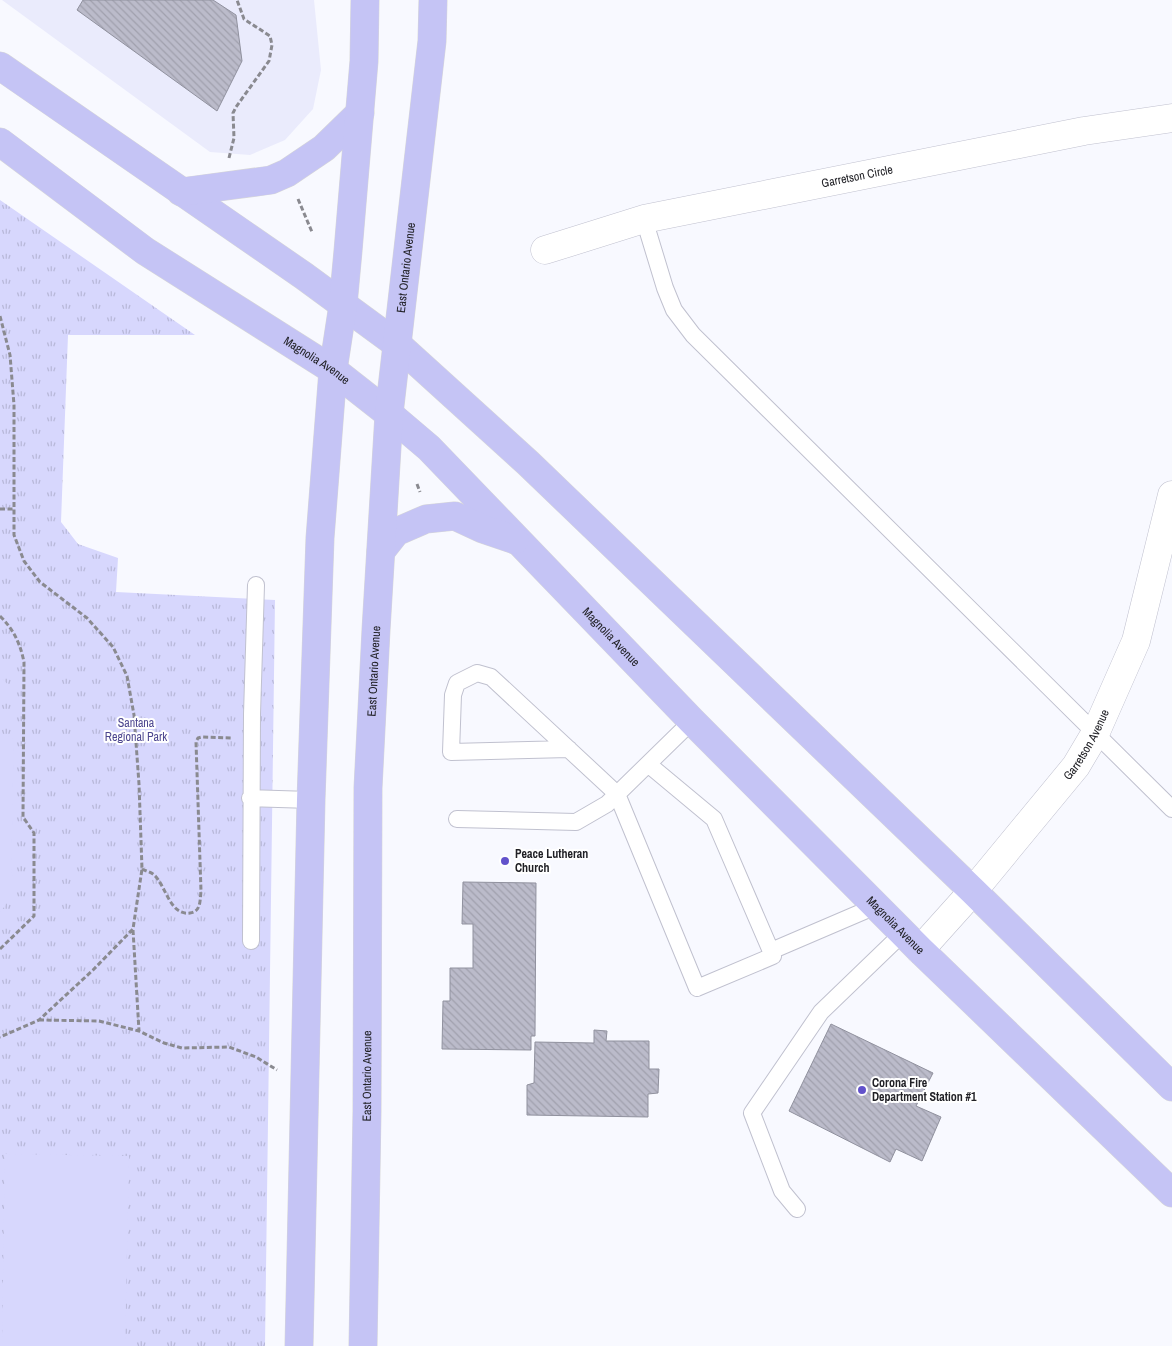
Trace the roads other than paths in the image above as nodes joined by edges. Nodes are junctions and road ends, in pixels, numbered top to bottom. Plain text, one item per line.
1 (365, 0) edge
2 (433, 0) edge
3 (0, 66) edge
4 (360, 113) junction
5 (1172, 118) edge
6 (0, 142) edge
7 (181, 192) junction
8 (644, 219) junction
9 (545, 250) dead end
10 (343, 305) junction
11 (398, 345) junction
12 (333, 370) junction
13 (389, 414) junction
14 (1172, 495) edge
15 (521, 543) junction
16 (381, 551) junction
17 (256, 585) dead end
18 (692, 721) junction
19 (1095, 734) junction
20 (569, 749) junction
21 (648, 764) junction
22 (617, 794) junction
23 (250, 798) junction
24 (311, 800) junction
25 (1172, 809) edge
26 (457, 819) dead end
27 (974, 891) junction
28 (876, 906) junction
29 (251, 941) dead end
30 (912, 942) junction
31 (771, 950) junction
32 (1172, 1087) edge
33 (1172, 1193) edge
34 (796, 1209) dead end
35 (299, 1346) edge
36 (363, 1346) edge

1 - 4 main road
2 - 11 main road, East Ontario Avenue
3 - 7 main road
4 - 7 main road
4 - 10 main road
5 - 8 street, Garretson Circle
6 - 12 main road, Magnolia Avenue
7 - 10 main road
8 - 9 street, Garretson Circle
8 - 19 lane
10 - 11 main road
10 - 12 main road
11 - 13 main road, East Ontario Avenue
11 - 27 main road
12 - 13 main road, Magnolia Avenue
12 - 24 main road
13 - 15 main road, Magnolia Avenue
13 - 16 main road, East Ontario Avenue
14 - 19 street, Garretson Avenue
15 - 16 main road
15 - 18 main road, Magnolia Avenue
16 - 36 main road, East Ontario Avenue
17 - 23 lane
18 - 21 lane
18 - 28 main road, Magnolia Avenue
19 - 25 lane
19 - 27 street, Garretson Avenue
20 - 20 lane
20 - 22 lane
21 - 22 lane
21 - 31 lane
22 - 26 lane
22 - 31 lane
23 - 24 lane
23 - 29 lane
24 - 35 main road
27 - 30 street, Garretson Avenue
27 - 32 main road
28 - 30 main road, Magnolia Avenue
28 - 31 lane
30 - 33 main road, Magnolia Avenue
30 - 34 lane

